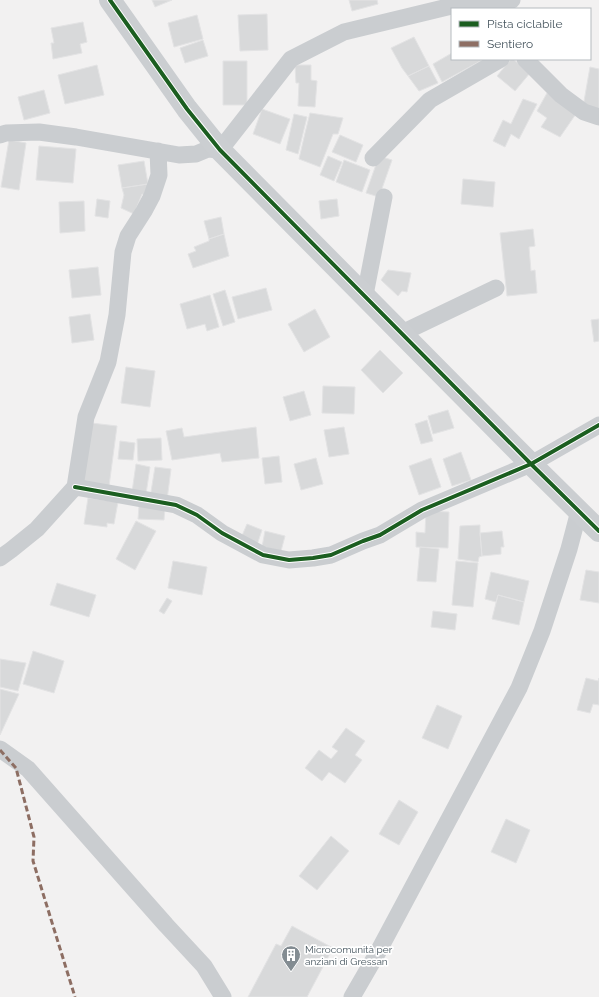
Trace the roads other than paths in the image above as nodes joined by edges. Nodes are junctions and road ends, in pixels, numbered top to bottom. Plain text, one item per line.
1 (110, 0) edge
2 (512, 0) edge
3 (459, 2) edge
4 (489, 8) edge
5 (499, 60) edge
6 (526, 60) edge
7 (599, 117) edge
8 (0, 135) edge
9 (220, 150) junction
10 (158, 151) junction
11 (373, 158) dead end
12 (384, 197) dead end
13 (496, 288) dead end
14 (365, 295) junction
15 (402, 333) junction
16 (599, 425) edge
17 (531, 464) junction
18 (75, 487) junction
19 (579, 511) junction
20 (599, 531) edge
21 (0, 558) edge
22 (0, 749) edge
23 (223, 997) edge
24 (352, 997) edge

1 - 9 street
2 - 4 street
3 - 4 street
3 - 9 street
5 - 11 street
6 - 7 street
8 - 10 street
9 - 10 street
9 - 14 street
10 - 18 street
12 - 14 street
13 - 15 street
14 - 15 street
15 - 17 street
16 - 17 street
17 - 18 street
17 - 19 street
18 - 21 street
19 - 20 street
19 - 24 street
22 - 23 street

